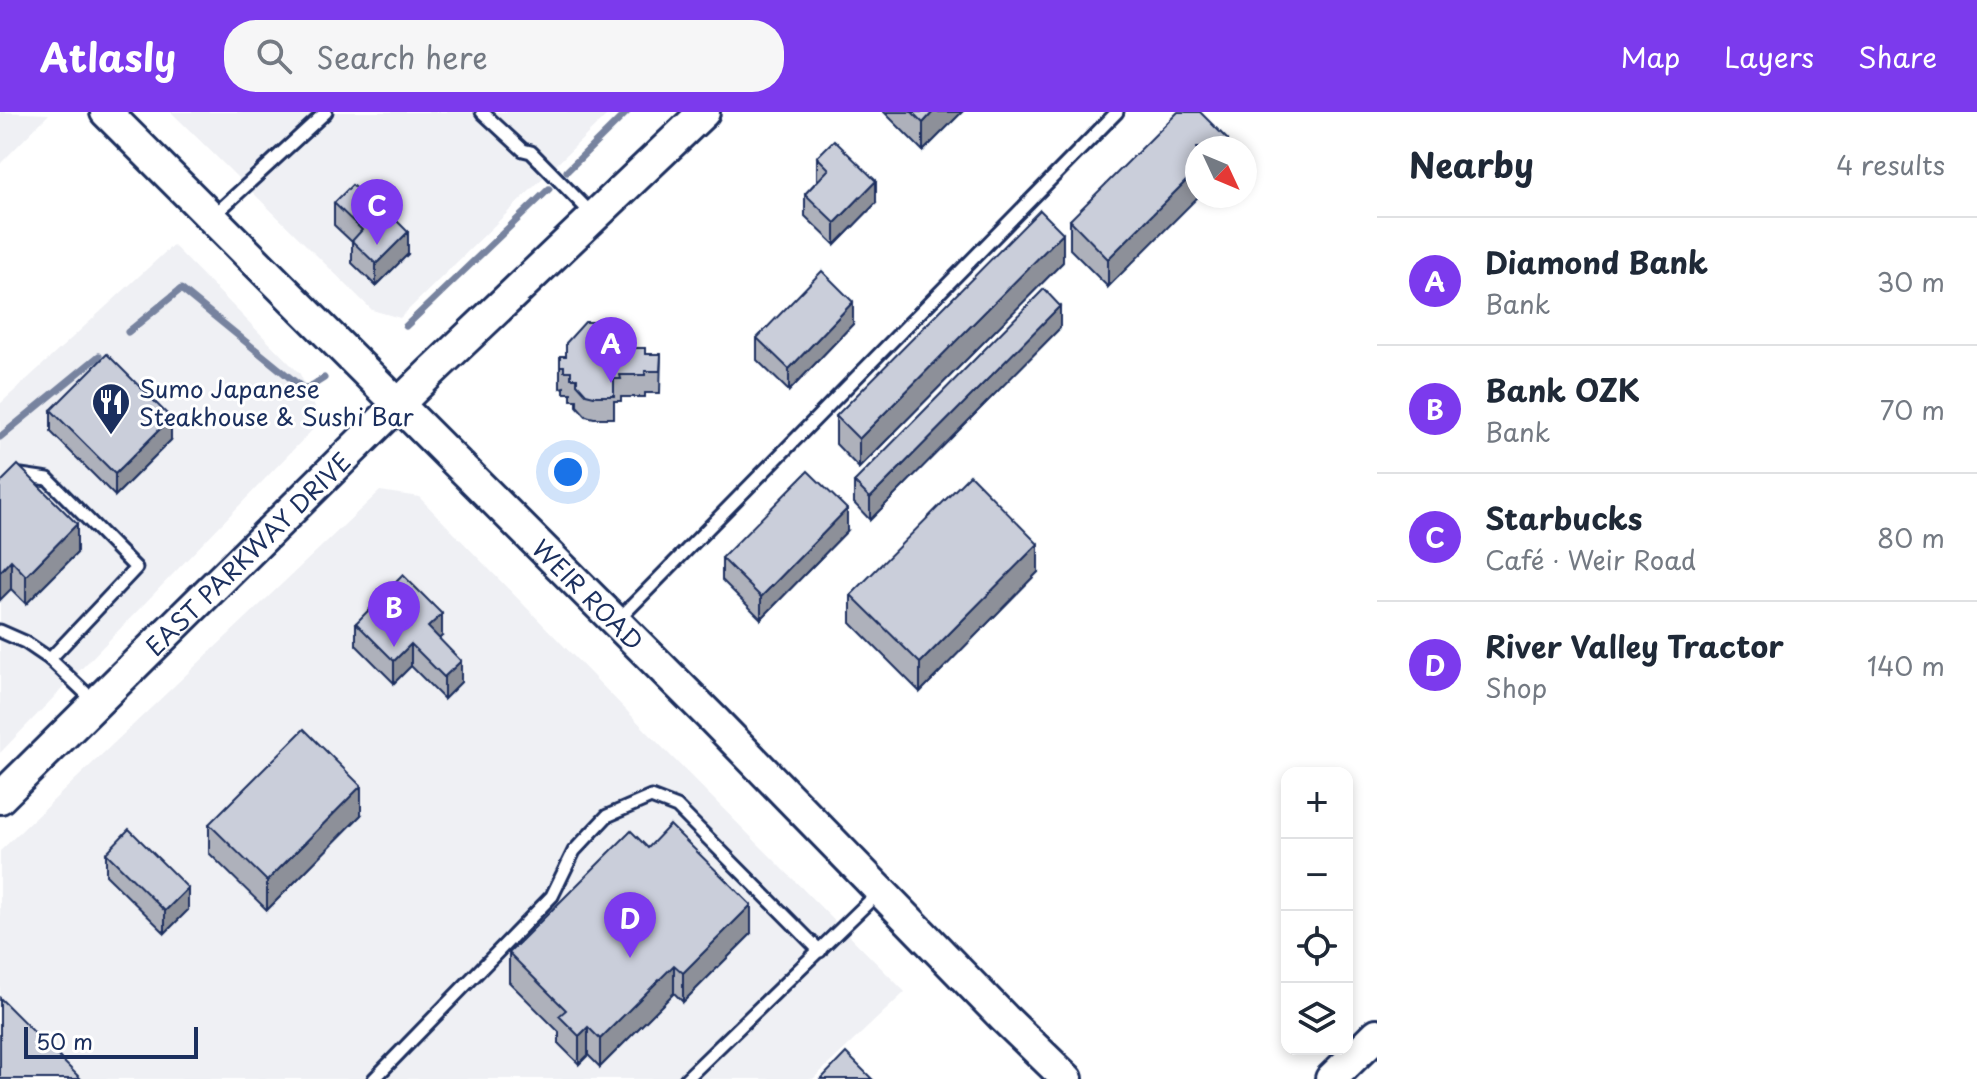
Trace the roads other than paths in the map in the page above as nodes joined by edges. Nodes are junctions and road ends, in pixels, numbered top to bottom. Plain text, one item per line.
1 (106, 112) edge
2 (326, 112) edge
3 (482, 112) edge
4 (704, 112) edge
5 (1117, 112) edge
6 (594, 217) junction
7 (211, 219) junction
8 (398, 405) junction
9 (0, 494) edge
10 (616, 622) junction
11 (0, 631) edge
12 (50, 659) junction
13 (96, 703) junction
14 (0, 798) edge
15 (881, 891) junction
16 (820, 951) junction
17 (1377, 1034) edge
18 (374, 1079) edge
19 (686, 1079) edge
20 (1067, 1079) edge
21 (1331, 1079) edge

1 - 7 main road, WEIR ROAD
2 - 7 lane
3 - 6 lane
4 - 6 main road, EAST PARKWAY DRIVE
5 - 10 lane
6 - 8 main road, EAST PARKWAY DRIVE
7 - 8 main road, WEIR ROAD
8 - 10 main road, WEIR ROAD
8 - 13 main road, EAST PARKWAY DRIVE
9 - 12 lane
10 - 15 main road, WEIR ROAD
11 - 12 lane
12 - 13 lane
13 - 14 main road, EAST PARKWAY DRIVE
15 - 16 lane
15 - 20 main road, WEIR ROAD
16 - 18 lane
16 - 19 lane
17 - 21 main road

